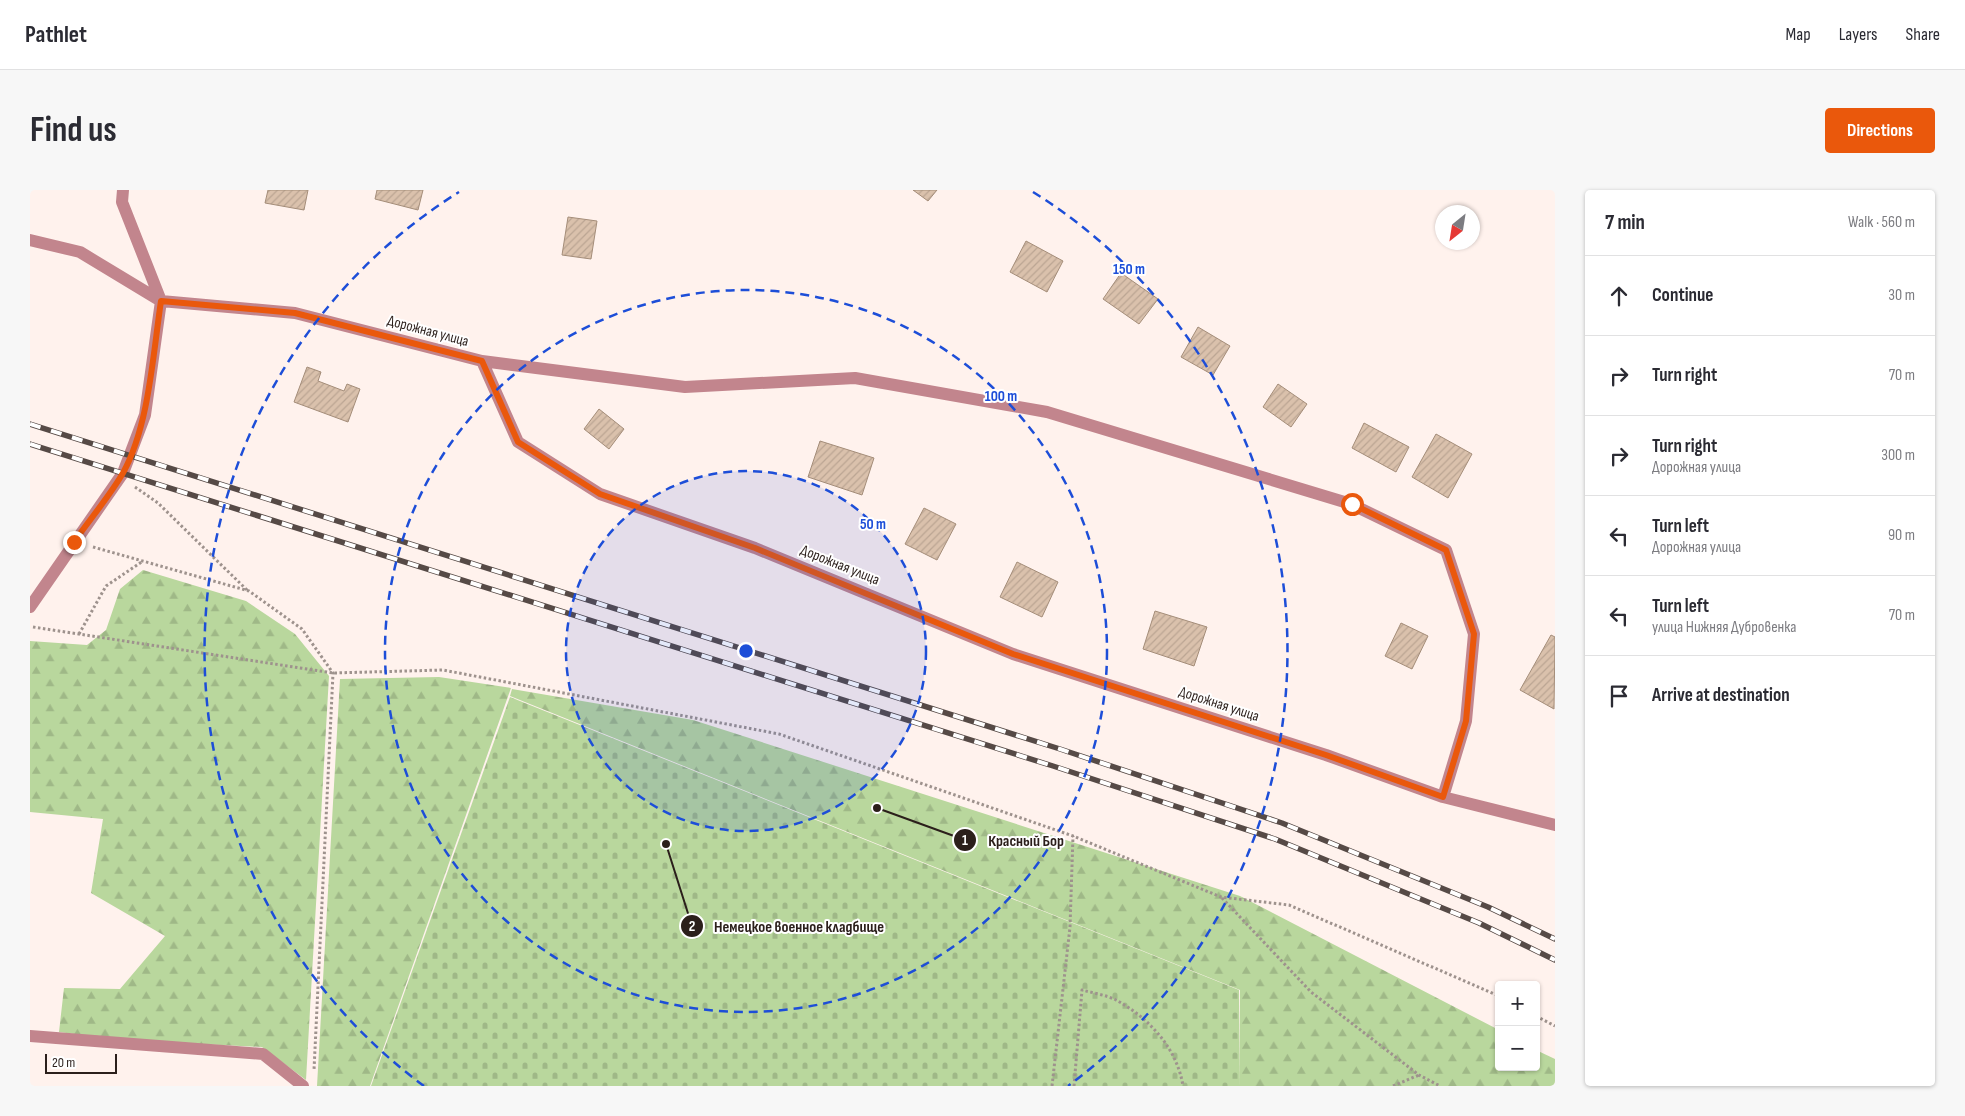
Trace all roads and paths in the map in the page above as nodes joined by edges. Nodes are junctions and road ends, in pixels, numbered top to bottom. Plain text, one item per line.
1 (124, 190) edge
2 (30, 240) edge
3 (161, 301) junction
4 (482, 361) junction
5 (120, 476) junction
6 (74, 542) junction
7 (144, 560) junction
8 (249, 591) junction
9 (30, 607) edge
10 (30, 626) edge
11 (79, 634) junction
12 (333, 673) junction
13 (1443, 797) junction
14 (1555, 825) edge
15 (1073, 836) junction
16 (1221, 897) junction
17 (1495, 994) edge
18 (1540, 1018) edge
19 (1555, 1026) edge
20 (30, 1036) edge
21 (1419, 1075) junction
22 (314, 1076) dead end
23 (304, 1086) edge
24 (1052, 1086) edge
25 (1074, 1086) edge
26 (1183, 1086) edge
27 (1393, 1086) edge
28 (1440, 1086) edge

1 - 3 street
2 - 3 street
3 - 4 street, Дорожная улица
3 - 5 street
4 - 13 street, Дорожная улица
4 - 13 street
5 - 6 street
5 - 8 path
6 - 7 path
6 - 9 street
7 - 8 path
7 - 11 path
8 - 12 path
10 - 11 path
11 - 12 path
12 - 15 path
12 - 22 path
13 - 14 street, Дорожная улица
15 - 16 path
15 - 24 path
16 - 17 path
16 - 21 path
18 - 19 path
20 - 23 street
21 - 27 path
21 - 28 path
25 - 26 path

